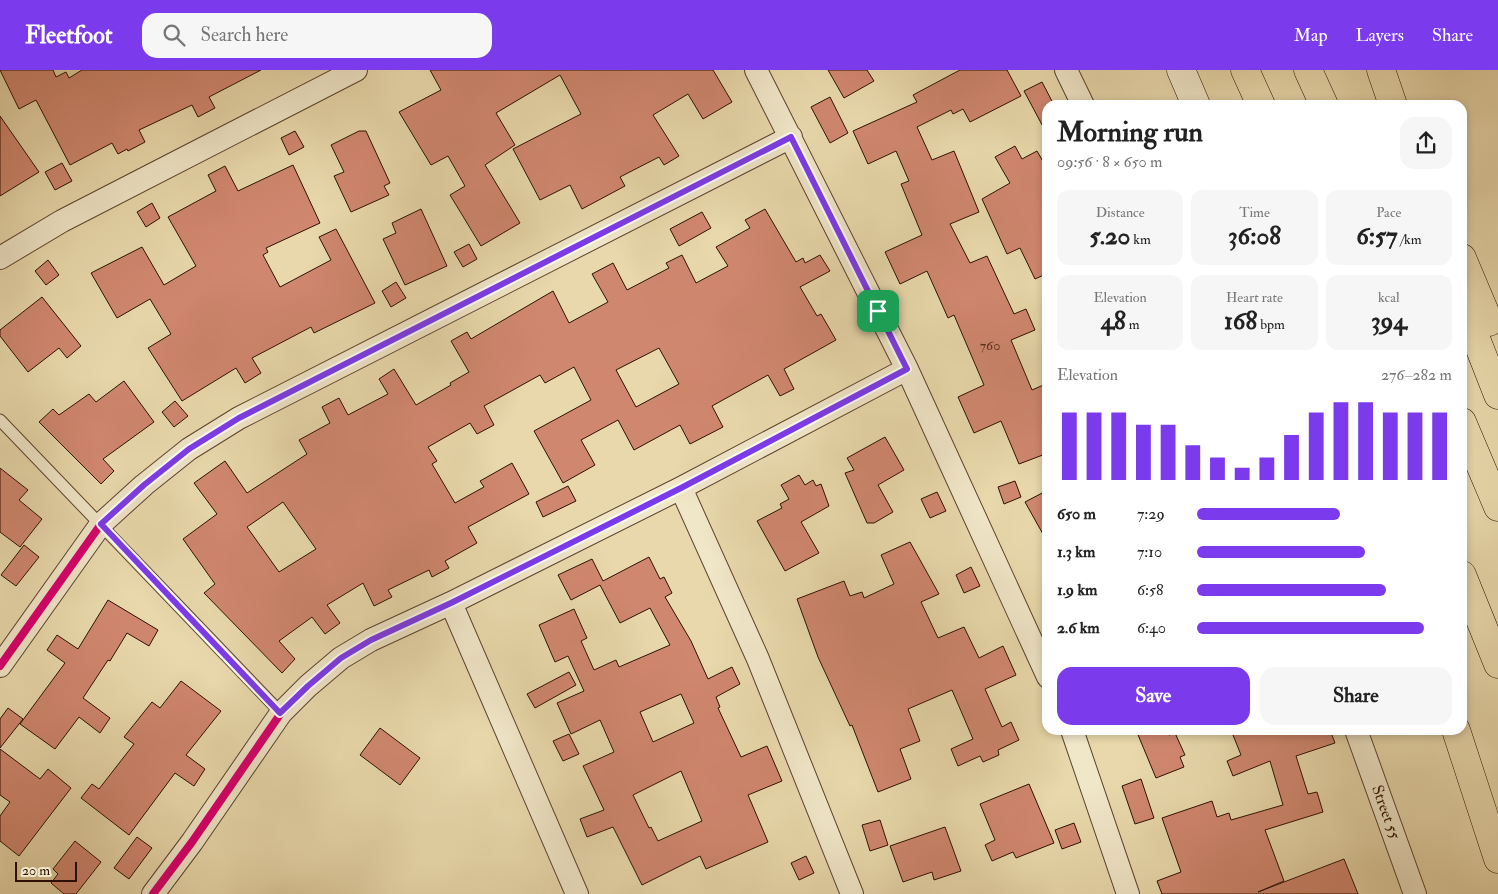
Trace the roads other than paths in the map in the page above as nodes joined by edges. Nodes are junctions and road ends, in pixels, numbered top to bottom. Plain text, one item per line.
1 (356, 70) edge
2 (756, 70) edge
3 (1066, 70) edge
4 (1181, 70) edge
5 (1239, 70) edge
6 (1245, 70) edge
7 (1308, 70) edge
8 (1081, 100) edge
9 (1194, 100) edge
10 (1247, 100) edge
11 (1259, 100) edge
12 (1322, 100) edge
13 (791, 137) junction
14 (0, 258) edge
15 (1467, 270) edge
16 (1467, 315) edge
17 (1498, 345) edge
18 (907, 369) junction
19 (1498, 395) edge
20 (0, 420) edge
21 (1467, 434) edge
22 (681, 488) junction
23 (1498, 507) edge
24 (101, 524) junction
25 (1467, 587) edge
26 (451, 603) junction
27 (1042, 664) edge
28 (1498, 664) edge
29 (0, 666) edge
30 (280, 713) junction
31 (1074, 735) edge
32 (1358, 735) edge
33 (1445, 735) edge
34 (1458, 735) edge
35 (1484, 813) junction
36 (1498, 859) edge
37 (153, 894) edge
38 (577, 894) edge
39 (852, 894) edge
40 (1128, 894) edge
41 (1415, 894) edge

1 - 14 street
2 - 13 street
3 - 8 street
4 - 9 main road
5 - 10 main road
6 - 11 main road
7 - 12 main road
13 - 18 street
13 - 24 street
15 - 17 main road
16 - 19 main road
18 - 22 street
18 - 27 street
20 - 24 lane
21 - 23 main road
22 - 26 street
22 - 39 street
24 - 29 street
24 - 30 lane
25 - 28 main road
26 - 30 street
26 - 38 street
30 - 37 street
31 - 40 street
32 - 41 street, Street 55
33 - 35 main road
34 - 35 main road
35 - 36 main road

